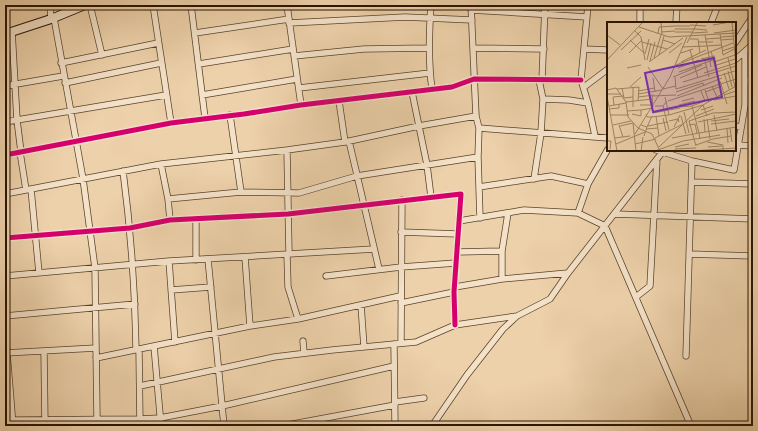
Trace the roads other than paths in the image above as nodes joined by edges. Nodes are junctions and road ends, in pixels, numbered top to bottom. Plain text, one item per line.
1 (50, 5) edge
2 (85, 5) edge
3 (90, 5) edge
4 (153, 5) edge
5 (191, 5) edge
6 (287, 5) edge
7 (431, 5) edge
8 (545, 5) edge
9 (588, 5) edge
10 (640, 5) edge
11 (676, 5) edge
12 (718, 5) edge
13 (471, 7) edge
14 (545, 13) junction
15 (753, 16) edge
16 (587, 17) junction
17 (52, 18) junction
18 (430, 18) junction
19 (472, 20) junction
20 (289, 21) junction
21 (640, 22) edge
22 (676, 22) edge
23 (711, 22) edge
24 (9, 32) edge
25 (195, 33) junction
26 (736, 42) edge
27 (158, 43) junction
28 (753, 44) edge
29 (429, 48) junction
30 (473, 48) junction
31 (544, 49) junction
32 (584, 49) junction
33 (607, 50) edge
34 (294, 52) junction
35 (745, 52) junction
36 (102, 55) junction
37 (736, 59) edge
38 (61, 63) junction
39 (162, 63) junction
40 (199, 64) junction
41 (607, 70) edge
42 (430, 73) junction
43 (63, 76) junction
44 (297, 79) junction
45 (474, 79) junction
46 (541, 80) junction
47 (581, 80) junction
48 (745, 80) junction
49 (753, 82) edge
50 (65, 83) junction
51 (15, 84) junction
52 (5, 86) edge
53 (584, 87) junction
54 (299, 88) junction
55 (432, 89) junction
56 (412, 92) junction
57 (166, 95) junction
58 (202, 95) junction
59 (543, 99) junction
60 (339, 101) junction
61 (588, 103) junction
62 (301, 105) junction
63 (70, 111) junction
64 (230, 115) junction
65 (476, 116) junction
66 (205, 118) junction
67 (17, 120) junction
68 (5, 122) edge
69 (171, 123) junction
70 (419, 126) junction
71 (736, 126) edge
72 (741, 127) junction
73 (479, 128) junction
74 (541, 133) junction
75 (595, 136) junction
76 (607, 138) edge
77 (76, 142) junction
78 (347, 142) junction
79 (738, 145) junction
80 (753, 146) edge
81 (288, 150) junction
82 (607, 151) edge
83 (663, 151) edge
84 (21, 152) junction
85 (5, 155) edge
86 (236, 156) junction
87 (478, 157) junction
88 (657, 159) junction
89 (692, 161) junction
90 (161, 164) junction
91 (427, 165) junction
92 (123, 171) junction
93 (357, 176) junction
94 (83, 179) junction
95 (534, 179) junction
96 (692, 182) junction
97 (588, 184) junction
98 (753, 184) edge
99 (479, 187) junction
100 (28, 189) junction
101 (241, 192) junction
102 (5, 194) edge
103 (288, 194) junction
104 (431, 197) junction
105 (168, 199) junction
106 (402, 200) junction
107 (364, 205) junction
108 (508, 213) junction
109 (578, 213) junction
110 (288, 214) junction
111 (615, 214) junction
112 (654, 216) junction
113 (690, 217) junction
114 (480, 218) junction
115 (196, 219) junction
116 (753, 219) edge
117 (170, 220) junction
118 (459, 221) junction
119 (606, 226) junction
120 (130, 228) junction
121 (90, 231) junction
122 (401, 232) junction
123 (458, 234) junction
124 (36, 235) junction
125 (5, 238) edge
126 (374, 249) junction
127 (502, 251) junction
128 (457, 252) junction
129 (288, 254) junction
130 (689, 254) junction
131 (753, 256) edge
132 (245, 257) junction
133 (208, 259) junction
134 (196, 260) junction
135 (169, 261) junction
136 (456, 263) junction
137 (133, 265) junction
138 (401, 267) junction
139 (95, 268) junction
140 (380, 269) junction
141 (40, 273) junction
142 (568, 273) junction
143 (5, 276) edge
144 (326, 276) dead end
145 (502, 279) junction
146 (211, 287) junction
147 (454, 289) junction
148 (171, 290) junction
149 (400, 296) junction
150 (636, 297) junction
151 (401, 303) junction
152 (135, 304) junction
153 (361, 305) junction
154 (95, 307) junction
155 (5, 316) edge
156 (517, 316) junction
157 (298, 319) junction
158 (455, 325) junction
159 (250, 326) junction
160 (5, 328) edge
161 (215, 333) junction
162 (303, 341) dead end
163 (175, 342) junction
164 (401, 343) junction
165 (394, 344) junction
166 (154, 346) junction
167 (364, 347) junction
168 (96, 348) junction
169 (138, 349) junction
170 (44, 351) junction
171 (6, 353) edge
172 (304, 354) junction
173 (686, 356) dead end
174 (96, 358) junction
175 (394, 366) junction
176 (219, 369) junction
177 (157, 382) junction
178 (140, 386) junction
179 (8, 391) edge
180 (424, 398) dead end
181 (395, 404) junction
182 (222, 406) junction
183 (160, 418) junction
184 (45, 419) junction
185 (97, 419) junction
186 (140, 419) junction
187 (5, 422) edge
188 (13, 422) edge
189 (45, 426) edge
190 (140, 426) edge
191 (161, 426) edge
192 (224, 426) edge
193 (282, 426) edge
194 (395, 426) edge
195 (432, 426) edge
196 (691, 426) edge

1 - 17 street
2 - 17 street
3 - 36 street
4 - 27 street
5 - 25 street
6 - 20 street
7 - 18 street
8 - 14 street
9 - 16 street
10 - 21 street
11 - 22 street
12 - 23 street
13 - 14 street
13 - 19 street
14 - 16 street
14 - 31 street
15 - 26 street
16 - 32 street
17 - 24 street
17 - 38 street
18 - 19 street
18 - 20 street
18 - 29 street
19 - 30 street
20 - 25 street
20 - 34 street
24 - 51 street
25 - 40 street
27 - 36 street
27 - 39 street
28 - 35 street
29 - 34 street
29 - 42 street
30 - 31 street
30 - 45 street
31 - 46 street
32 - 33 street
32 - 47 street
34 - 40 street
34 - 44 street
35 - 37 street
35 - 48 street
36 - 38 street
38 - 43 street
39 - 50 street
39 - 57 street
40 - 58 street
41 - 53 street
42 - 54 street
42 - 55 street
43 - 50 street
43 - 51 street
44 - 54 street
44 - 58 street
45 - 46 street
45 - 55 street
45 - 65 street
46 - 47 street
46 - 59 street
47 - 53 street
48 - 49 street
48 - 72 street
50 - 63 street
51 - 52 street
51 - 67 street
53 - 61 street
54 - 62 street
55 - 56 street
56 - 60 street
56 - 70 street
57 - 63 street
57 - 69 street
58 - 66 street
59 - 61 street
59 - 74 street
60 - 62 street
60 - 78 street
61 - 75 street
62 - 64 street
63 - 67 street
63 - 77 street
64 - 66 street
64 - 86 street
65 - 70 street
65 - 73 street
66 - 69 street
67 - 68 street
67 - 84 street
69 - 77 street
70 - 78 street
70 - 91 street
71 - 72 street
72 - 79 street
73 - 74 street
73 - 87 street
74 - 75 street
74 - 95 street
75 - 76 street
77 - 84 street
77 - 94 street
78 - 81 street
78 - 93 street
79 - 80 street
79 - 89 street
81 - 86 street
81 - 103 street
82 - 97 street
83 - 88 street
83 - 89 street
84 - 85 street
84 - 100 street
86 - 90 street
86 - 101 street
87 - 91 street
87 - 99 street
88 - 111 street
88 - 112 street
89 - 96 street
90 - 92 street
90 - 105 street
91 - 93 street
91 - 104 street
92 - 94 street
92 - 120 street
93 - 103 street
93 - 107 street
94 - 100 street
94 - 121 street
95 - 97 street
95 - 99 street
96 - 98 street
96 - 113 street
97 - 109 street
99 - 114 street
100 - 102 street
100 - 124 street
101 - 103 street
101 - 105 street
103 - 110 street
104 - 106 street
104 - 118 street
105 - 117 street
106 - 107 street
106 - 122 street
107 - 110 street
107 - 126 street
108 - 109 street
108 - 114 street
108 - 127 street
109 - 119 street
110 - 115 street
110 - 129 street
111 - 112 street
111 - 119 street
112 - 113 street
112 - 150 street
113 - 116 street
113 - 130 street
114 - 118 street
115 - 117 street
115 - 134 street
117 - 120 street
118 - 123 street
119 - 142 street
119 - 150 street
120 - 121 street
120 - 137 street
121 - 124 street
121 - 139 street
122 - 123 street
122 - 138 street
123 - 128 street
124 - 125 street
124 - 141 street
126 - 129 street
126 - 140 street
127 - 128 street
127 - 145 street
128 - 136 street
129 - 132 street
129 - 157 street
130 - 131 street
130 - 173 street
132 - 133 street
132 - 159 street
133 - 134 street
133 - 146 street
134 - 135 street
135 - 137 street
135 - 148 street
136 - 138 street
136 - 147 street
137 - 139 street
137 - 152 street
138 - 140 street
138 - 149 street
139 - 141 street
139 - 154 street
140 - 144 street
141 - 143 street
142 - 145 street
142 - 156 street
145 - 147 street
146 - 148 street
146 - 161 street
147 - 151 street
147 - 158 street
148 - 163 street
149 - 151 street
149 - 153 street
150 - 196 street
151 - 164 street
152 - 154 street
152 - 169 street
153 - 157 street
153 - 167 street
154 - 155 street
154 - 168 street
156 - 158 street
156 - 195 street
157 - 159 street
158 - 164 street
159 - 161 street
160 - 171 street
161 - 163 street
161 - 176 street
162 - 172 street
163 - 166 street
164 - 165 street
165 - 167 street
165 - 175 street
166 - 169 street
166 - 177 street
167 - 172 street
168 - 170 street
168 - 174 street
169 - 174 street
169 - 178 street
170 - 171 street
170 - 184 street
171 - 179 street
172 - 176 street
174 - 185 street
175 - 181 street
175 - 182 street
176 - 177 street
176 - 182 street
177 - 178 street
177 - 183 street
178 - 186 street
179 - 188 street
180 - 181 street
181 - 193 street
181 - 194 street
182 - 183 street
182 - 192 street
183 - 186 street
183 - 191 street
184 - 185 street
184 - 188 street
184 - 189 street
185 - 186 street
186 - 190 street
187 - 188 street

